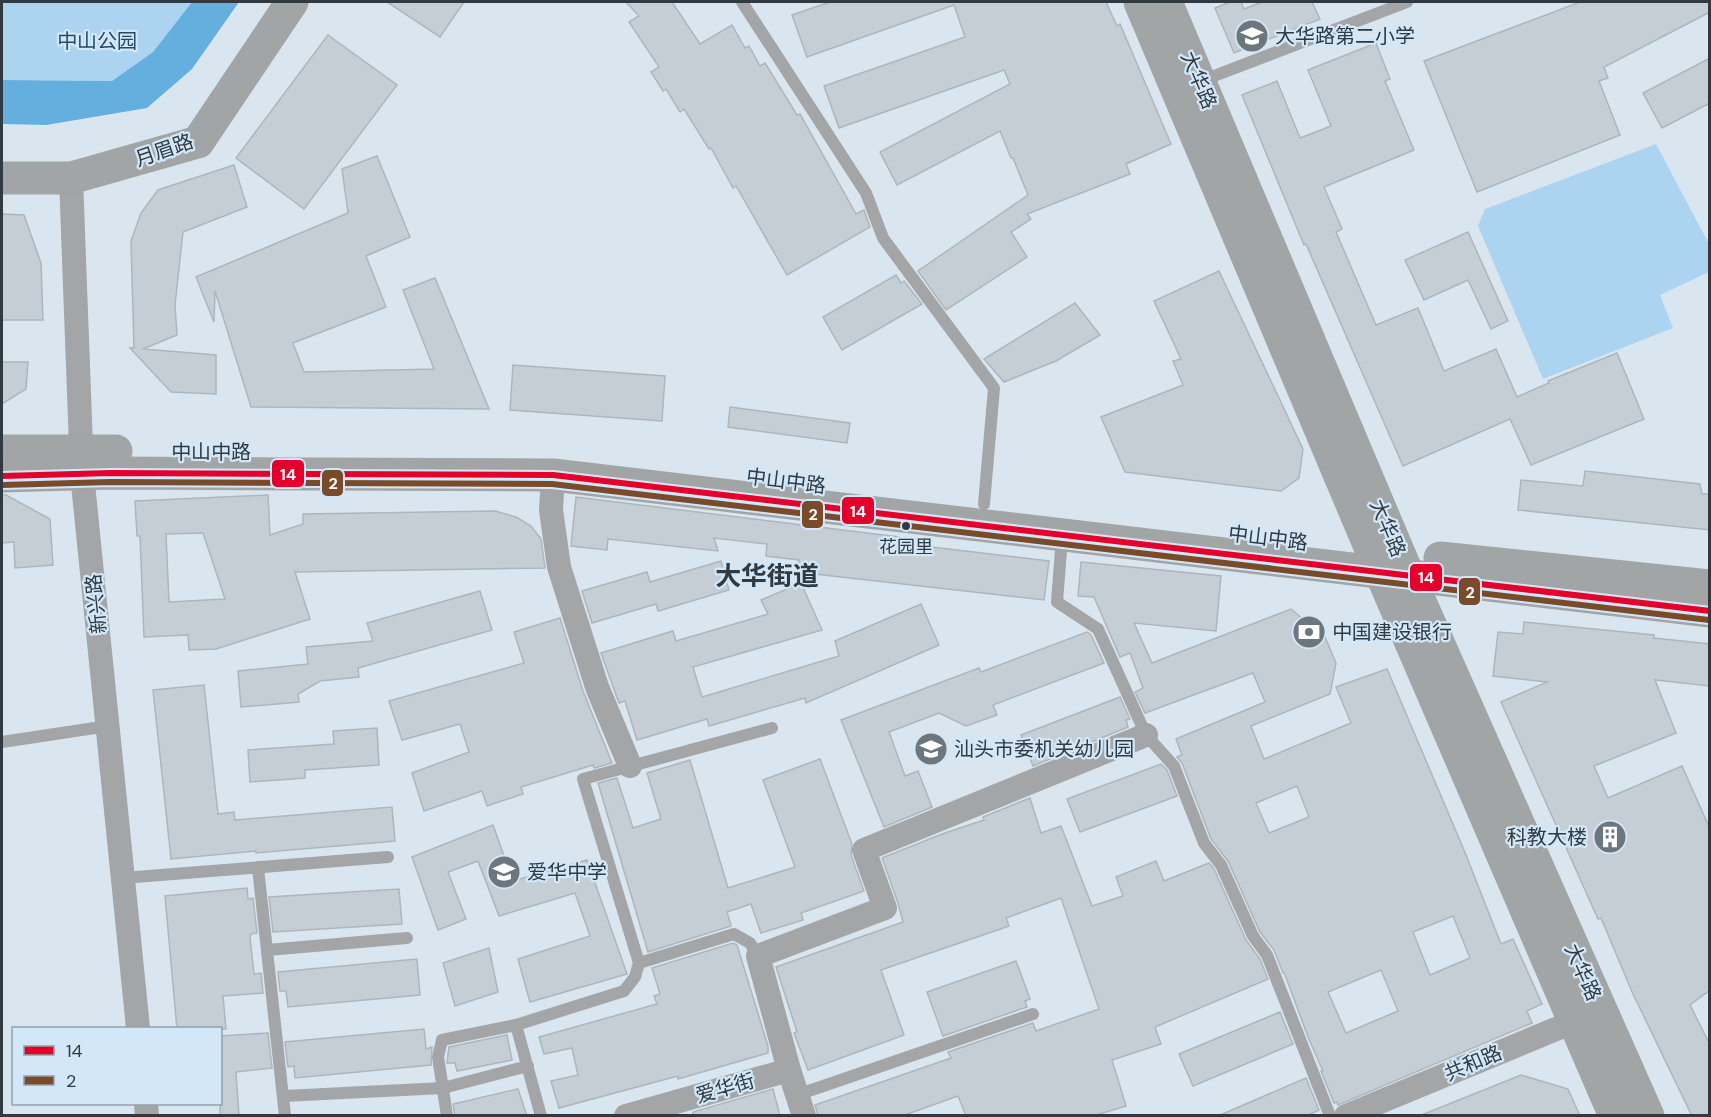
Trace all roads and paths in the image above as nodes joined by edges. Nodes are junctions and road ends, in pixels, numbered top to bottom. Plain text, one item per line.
1 (292, 2) edge
2 (742, 2) edge
3 (1140, 2) edge
4 (1166, 2) edge
5 (1407, 2) edge
6 (1200, 82) junction
7 (2, 178) edge
8 (72, 178) junction
9 (2, 451) edge
10 (82, 463) junction
11 (553, 475) junction
12 (2, 476) edge
13 (984, 504) junction
14 (1062, 536) junction
15 (1390, 563) junction
16 (1710, 586) edge
17 (1710, 611) edge
18 (108, 726) junction
19 (772, 728) dead end
20 (1146, 735) junction
21 (2, 742) edge
22 (630, 766) junction
23 (388, 857) dead end
24 (258, 868) junction
25 (123, 878) junction
26 (407, 938) dead end
27 (267, 950) junction
28 (759, 956) junction
29 (639, 963) junction
30 (1033, 1014) dead end
31 (1587, 1016) junction
32 (516, 1025) junction
33 (138, 1027) edge
34 (528, 1066) junction
35 (789, 1070) junction
36 (443, 1088) junction
37 (284, 1096) junction
38 (801, 1105) edge
39 (285, 1116) edge
40 (447, 1116) edge
41 (541, 1116) edge
42 (626, 1116) edge
43 (1330, 1116) edge
44 (1347, 1116) edge
45 (1615, 1116) edge
46 (1648, 1116) edge

1 - 8 main road, 月眉路
2 - 13 lane
3 - 15 main road, 大华路
4 - 6 main road, 大华路
5 - 6 lane
6 - 15 main road, 大华路
7 - 8 main road, 月眉路
8 - 10 street, 新兴路
9 - 10 main road, 中山中路
10 - 11 main road, 中山中路
10 - 12 main road, 中山中路
10 - 13 main road, 中山中路
10 - 18 street, 新兴路
11 - 14 main road, 中山中路
11 - 22 street
13 - 15 main road, 中山中路
14 - 15 main road, 中山中路
14 - 20 lane
15 - 16 main road, 中山中路
15 - 17 main road, 中山中路
15 - 31 main road, 大华路
18 - 21 lane
18 - 25 street, 新兴路
19 - 22 lane
20 - 28 street
20 - 43 lane
22 - 29 lane
23 - 24 lane
24 - 25 lane
24 - 27 lane
25 - 33 street, 新兴路
26 - 27 lane
27 - 37 lane
28 - 29 lane
28 - 35 street
29 - 32 lane
30 - 38 lane
31 - 44 street, 共和路
31 - 45 main road, 大华路
31 - 46 main road, 大华路
32 - 34 lane
32 - 36 lane
34 - 36 lane
34 - 41 lane
35 - 38 street
35 - 42 street, 爱华街
36 - 37 lane
36 - 40 lane
37 - 39 lane

